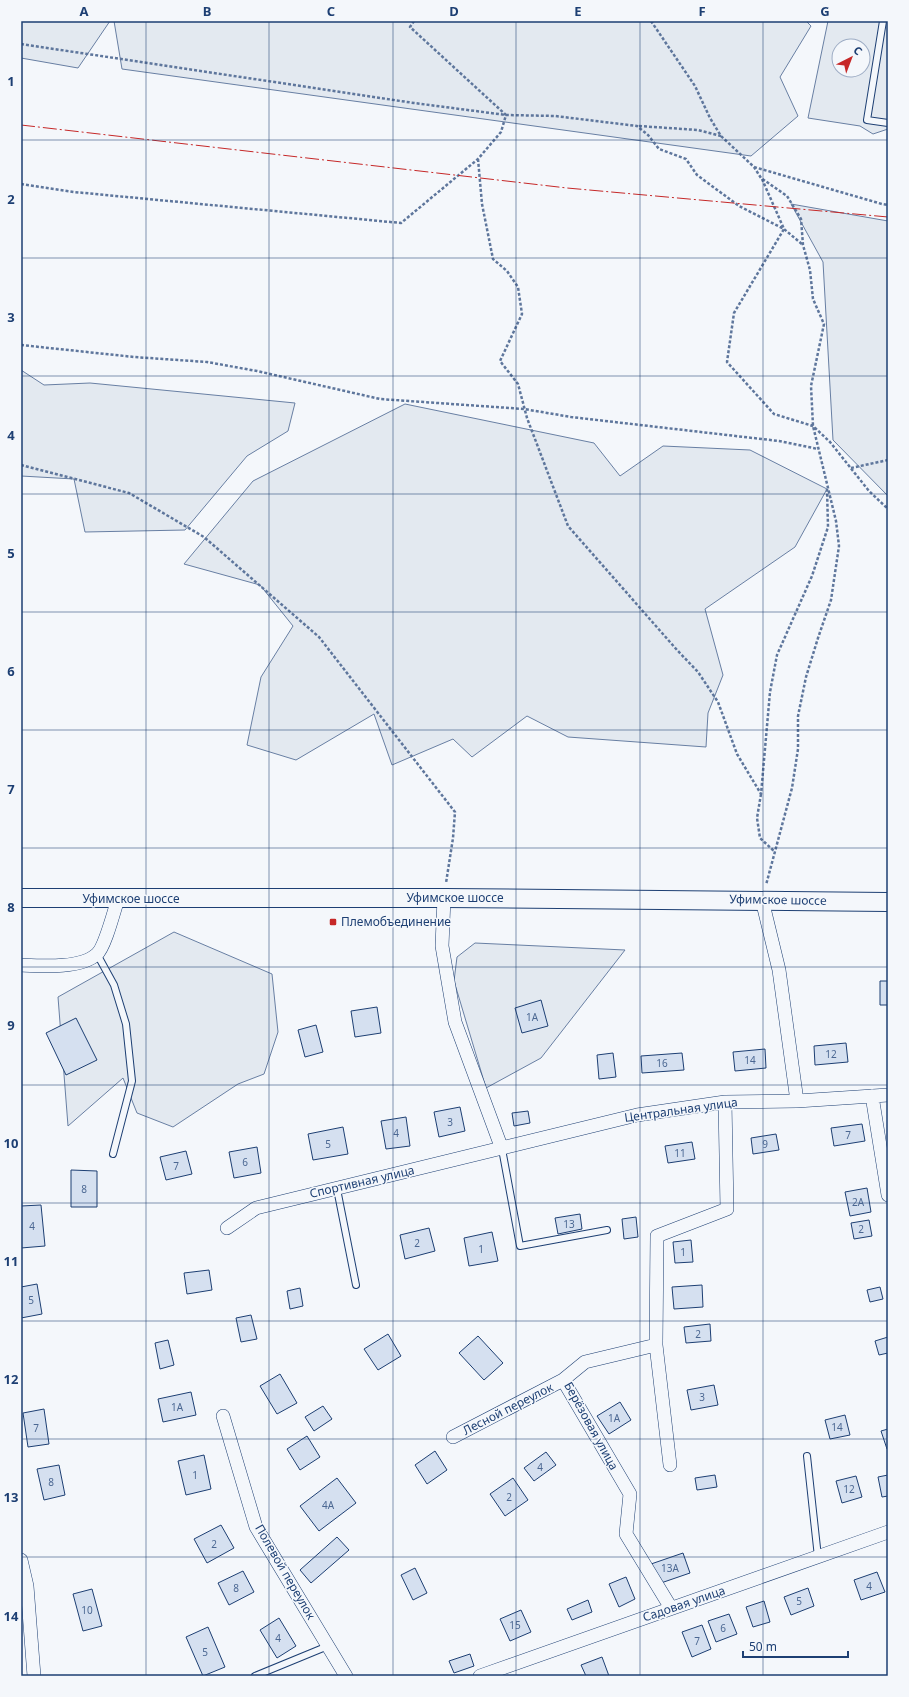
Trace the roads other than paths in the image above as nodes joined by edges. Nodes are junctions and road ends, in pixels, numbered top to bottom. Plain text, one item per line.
1 (883, 21) edge
2 (888, 123) edge
3 (21, 898) edge
4 (444, 898) junction
5 (118, 899) junction
6 (762, 900) junction
7 (888, 902) edge
8 (97, 954) junction
9 (21, 966) edge
10 (888, 1095) edge
11 (872, 1096) junction
12 (797, 1101) junction
13 (725, 1102) junction
14 (502, 1149) junction
15 (113, 1154) dead end
16 (337, 1189) junction
17 (888, 1195) edge
18 (227, 1228) dead end
19 (607, 1230) dead end
20 (356, 1285) dead end
21 (656, 1345) junction
22 (563, 1380) junction
23 (223, 1416) dead end
24 (453, 1437) dead end
25 (807, 1456) dead end
26 (670, 1465) dead end
27 (888, 1532) edge
28 (818, 1557) junction
29 (21, 1560) edge
30 (671, 1608) junction
31 (328, 1646) junction
32 (34, 1676) edge
33 (255, 1676) edge
34 (346, 1676) edge
35 (480, 1676) edge

1 - 2 lane
3 - 5 main road, Уфимское шоссе
4 - 5 main road, Уфимское шоссе
4 - 6 main road, Уфимское шоссе
4 - 14 street
5 - 8 street
6 - 7 main road, Уфимское шоссе
6 - 12 street
8 - 9 street
8 - 15 lane
10 - 11 street, Центральная улица
11 - 12 street, Центральная улица
11 - 17 street
12 - 13 street, Центральная улица
13 - 14 street, Центральная улица
13 - 21 street
14 - 16 street, Спортивная улица
14 - 19 lane
16 - 18 street, Спортивная улица
16 - 20 lane
21 - 22 street, Берёзовая улица
21 - 26 street
22 - 24 street, Лесной переулок
22 - 30 street, Берёзовая улица
23 - 31 street, Полевой переулок
25 - 28 lane
27 - 28 street, Садовая улица
28 - 30 street, Садовая улица
29 - 32 street
30 - 35 street, Садовая улица
31 - 33 lane
31 - 34 street, Полевой переулок

